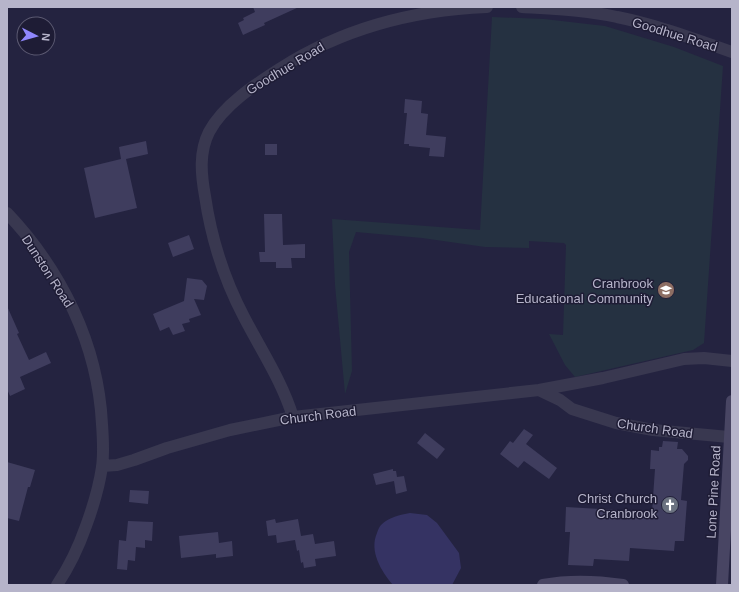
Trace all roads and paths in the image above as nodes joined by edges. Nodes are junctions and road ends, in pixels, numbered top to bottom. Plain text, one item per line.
1 (480, 7) edge
2 (487, 7) edge
3 (522, 7) edge
4 (593, 10) edge
5 (732, 52) edge
6 (7, 213) edge
7 (732, 361) edge
8 (539, 390) junction
9 (732, 401) edge
10 (293, 417) junction
11 (730, 437) junction
12 (102, 466) junction
13 (56, 585) edge
14 (543, 585) edge
15 (623, 585) edge
16 (722, 585) edge

1 - 2 street, Goodhue Road
1 - 10 street, Goodhue Road
3 - 4 street, Goodhue Road
4 - 5 street, Goodhue Road
6 - 12 street, Dunston Road
7 - 8 street, Church Road
8 - 10 street, Church Road
8 - 11 street, Church Road
9 - 11 street, Lone Pine Road
10 - 12 street, Church Road
11 - 16 street, Lone Pine Road
12 - 13 street, Dunston Road
14 - 15 street

